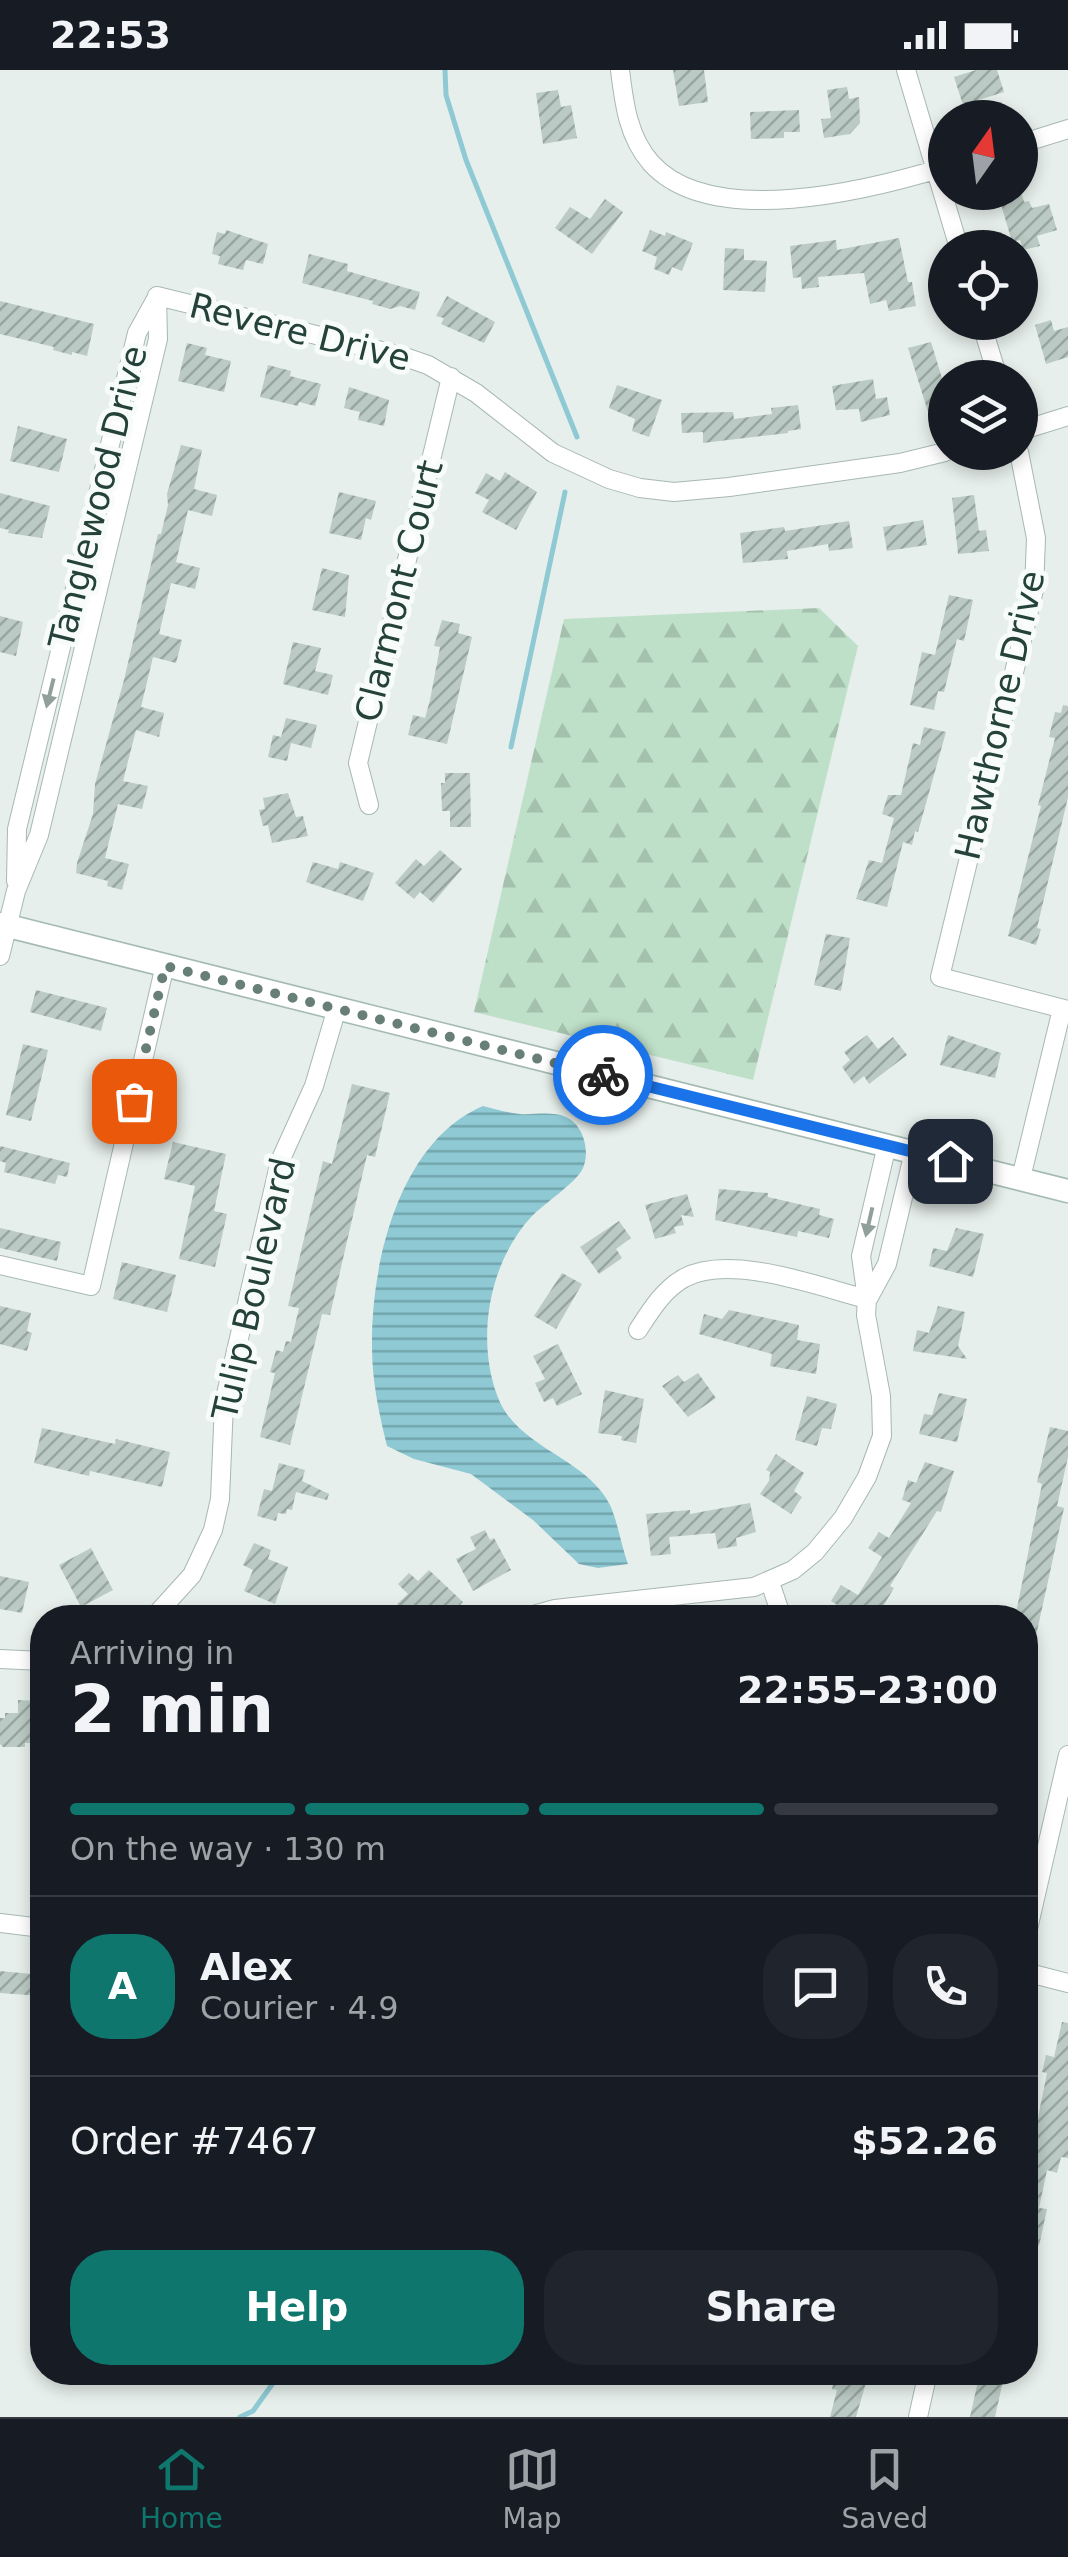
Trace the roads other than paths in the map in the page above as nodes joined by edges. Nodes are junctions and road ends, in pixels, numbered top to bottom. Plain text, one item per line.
1 (620, 70) edge
2 (906, 70) edge
3 (1068, 129) edge
4 (928, 133) edge
5 (1038, 138) edge
6 (928, 171) edge
7 (157, 296) joint
8 (451, 377) junction
9 (1068, 416) edge
10 (1038, 425) edge
11 (928, 456) edge
12 (1023, 470) edge
13 (369, 805) dead end
14 (4, 925) edge
15 (0, 956) edge
16 (165, 966) junction
17 (337, 1008) junction
18 (1065, 1010) edge
19 (887, 1145) junction
20 (914, 1152) junction
21 (1021, 1178) junction
22 (1068, 1190) edge
23 (0, 1265) edge
24 (867, 1299) junction
25 (638, 1330) dead end
26 (770, 1582) junction
27 (164, 1605) edge
28 (584, 1605) edge
29 (778, 1605) edge
30 (0, 1659) edge
31 (30, 1660) edge
32 (1068, 1755) edge
33 (1038, 1885) edge
34 (0, 1923) edge
35 (30, 1927) edge
36 (1038, 1975) edge
37 (1068, 1983) edge
38 (925, 2385) edge
39 (918, 2417) edge

1 - 6 street
2 - 4 street
3 - 5 street
7 - 8 street, Revere Drive
7 - 14 street, Tanglewood Drive
8 - 11 street, Revere Drive
8 - 13 street, Clarmont Court
9 - 10 street
12 - 18 street, Hawthorne Drive
14 - 15 street, Tanglewood Drive
14 - 16 street
16 - 17 street
16 - 23 street
17 - 19 street
17 - 27 street, Tulip Boulevard
18 - 21 street
19 - 20 street
19 -> 24 street
20 - 21 street
20 - 24 street
21 - 22 street
24 - 25 street
24 - 26 street
26 - 28 street
26 - 29 street
30 - 31 street
32 - 33 street
34 - 35 street
36 - 37 street
38 - 39 street

